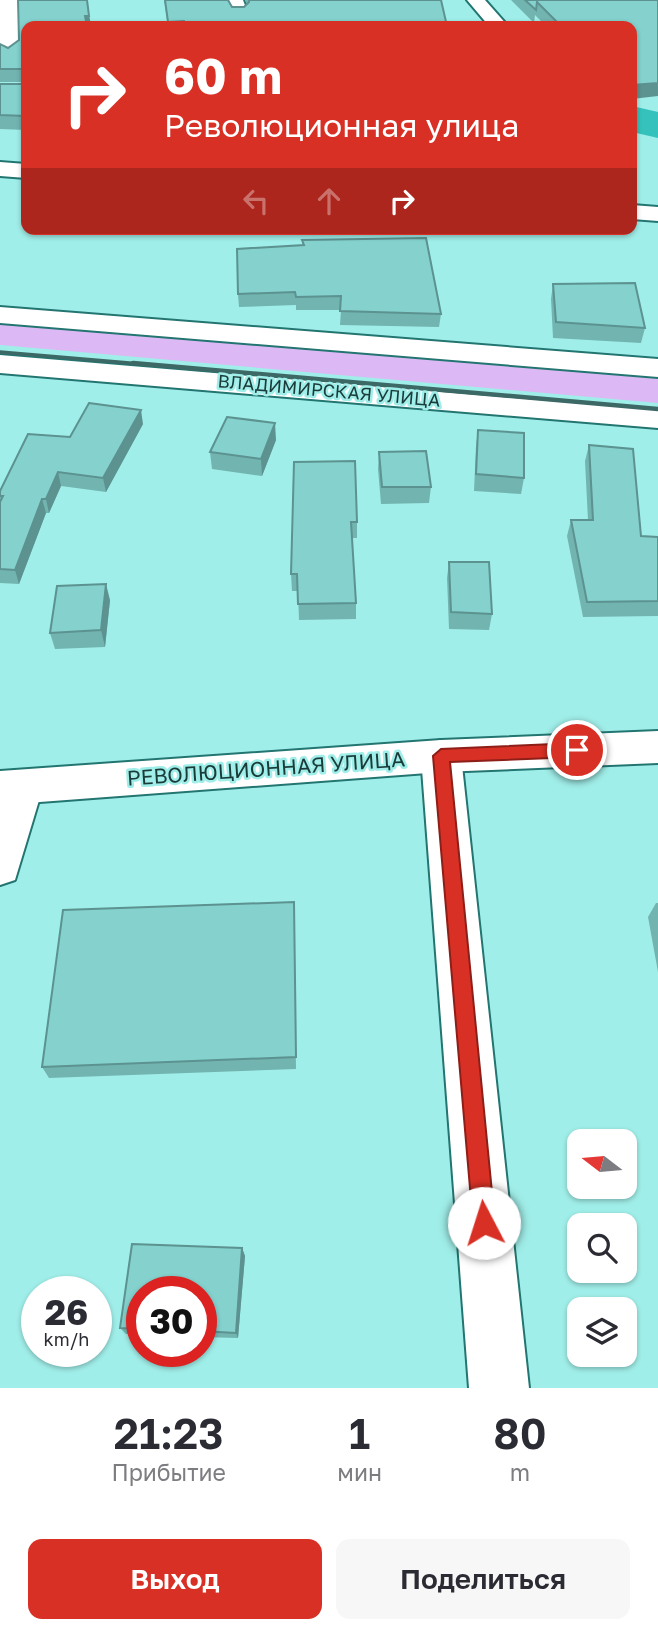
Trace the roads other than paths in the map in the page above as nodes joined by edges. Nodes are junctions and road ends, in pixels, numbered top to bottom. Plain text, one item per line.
1 (9, 0) edge
2 (476, 0) edge
3 (495, 21) edge
4 (9, 53) edge
5 (0, 169) edge
6 (21, 171) edge
7 (637, 212) edge
8 (658, 214) edge
9 (0, 315) edge
10 (0, 364) edge
11 (658, 368) edge
12 (658, 419) edge
13 (658, 747) edge
14 (441, 756) junction
15 (11, 788) edge
16 (0, 866) edge
17 (499, 1388) edge

1 - 4 street
2 - 3 street
5 - 6 street
7 - 8 street
9 - 11 street
10 - 12 street, ВЛАДИМИРСКАЯ УЛИЦА
13 - 14 street, РЕВОЛЮЦИОННАЯ УЛИЦА
14 - 15 street, РЕВОЛЮЦИОННАЯ УЛИЦА
14 - 17 street
15 - 16 street

